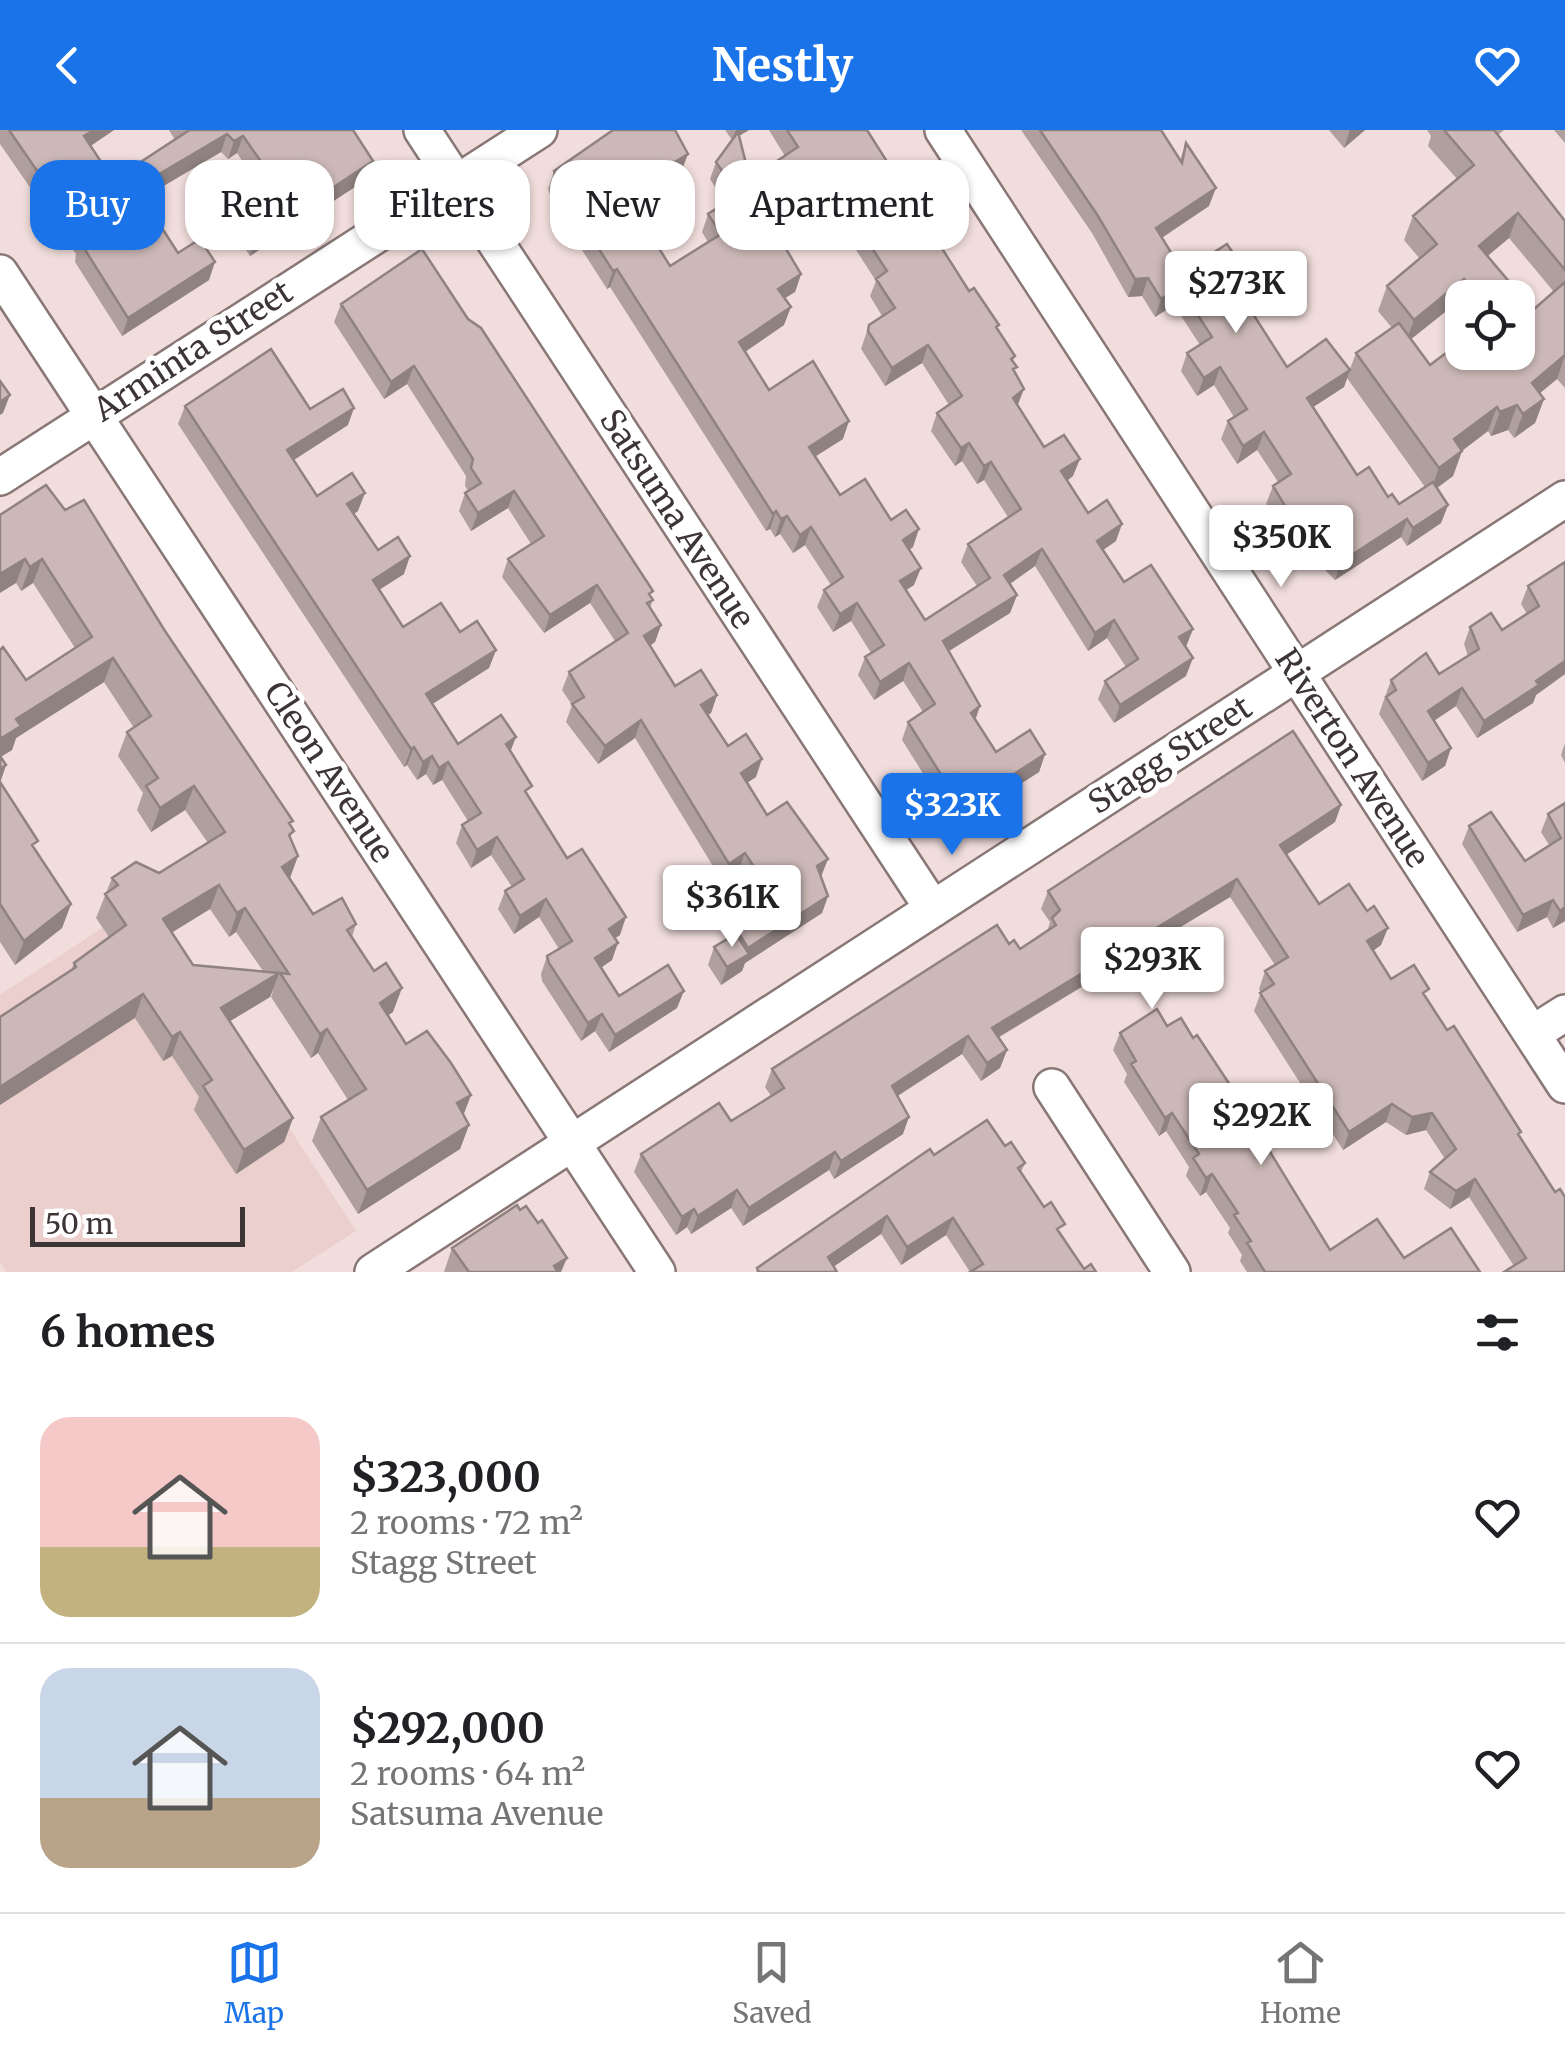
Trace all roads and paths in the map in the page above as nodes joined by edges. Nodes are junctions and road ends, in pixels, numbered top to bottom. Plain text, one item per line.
1 (422, 130) edge
2 (539, 130) edge
3 (944, 130) edge
4 (442, 160) edge
5 (492, 160) edge
6 (354, 248) edge
7 (502, 250) edge
8 (0, 273) edge
9 (93, 415) junction
10 (0, 477) edge
11 (1565, 499) edge
12 (1297, 673) junction
13 (933, 909) junction
14 (1565, 1012) edge
15 (1532, 1034) junction
16 (1565, 1085) edge
17 (1052, 1087) dead end
18 (573, 1142) junction
19 (373, 1272) edge
20 (657, 1272) edge
21 (1172, 1272) edge

1 - 4 street, Satsuma Avenue
2 - 5 street, Arminta Street
3 - 12 street, Riverton Avenue
6 - 9 street, Arminta Street
7 - 13 street, Satsuma Avenue
8 - 9 street, Cleon Avenue
9 - 10 street, Arminta Street
9 - 18 street, Cleon Avenue
11 - 12 street, Stagg Street
12 - 13 street, Stagg Street
12 - 15 street, Riverton Avenue
13 - 18 street, Stagg Street
14 - 15 street
15 - 16 street, Riverton Avenue
17 - 21 street
18 - 19 street, Stagg Street
18 - 20 street, Cleon Avenue

